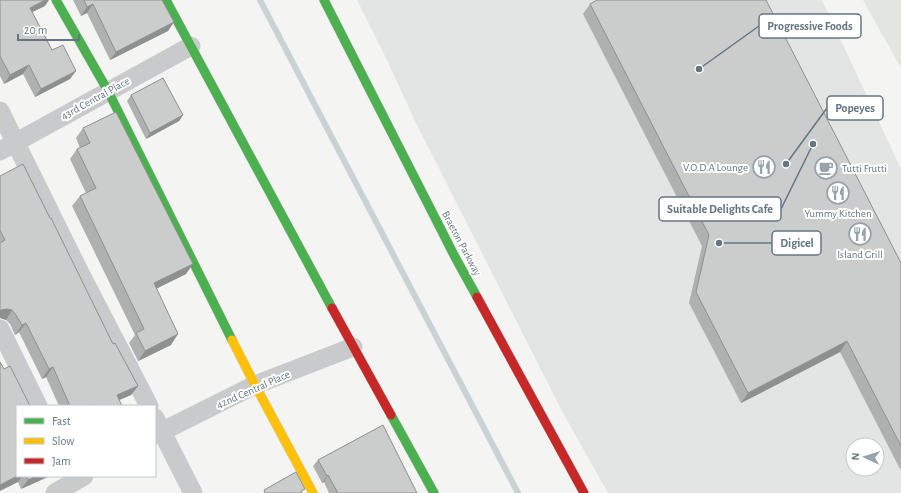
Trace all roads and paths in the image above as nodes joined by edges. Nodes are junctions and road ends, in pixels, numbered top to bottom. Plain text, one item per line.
1 (56, 0) edge
2 (166, 0) edge
3 (324, 0) edge
4 (191, 46) junction
5 (108, 91) junction
6 (0, 111) edge
7 (8, 147) edge
8 (0, 329) edge
9 (353, 347) junction
10 (255, 385) junction
11 (38, 405) edge
12 (148, 405) edge
13 (157, 428) edge
14 (78, 482) edge
15 (55, 493) edge
16 (193, 493) edge
17 (313, 493) edge
18 (434, 493) edge
19 (584, 493) edge

1 - 5 street
2 - 4 street
3 - 19 street, Braeton Parkway
4 - 5 street, 43rd Central Place
4 - 9 street
5 - 7 street, 43rd Central Place
5 - 10 street
6 - 7 street
7 - 12 street
8 - 11 street
9 - 10 street, 42nd Central Place
9 - 18 street
10 - 13 street, 42nd Central Place
10 - 17 street
13 - 16 street
14 - 15 street

